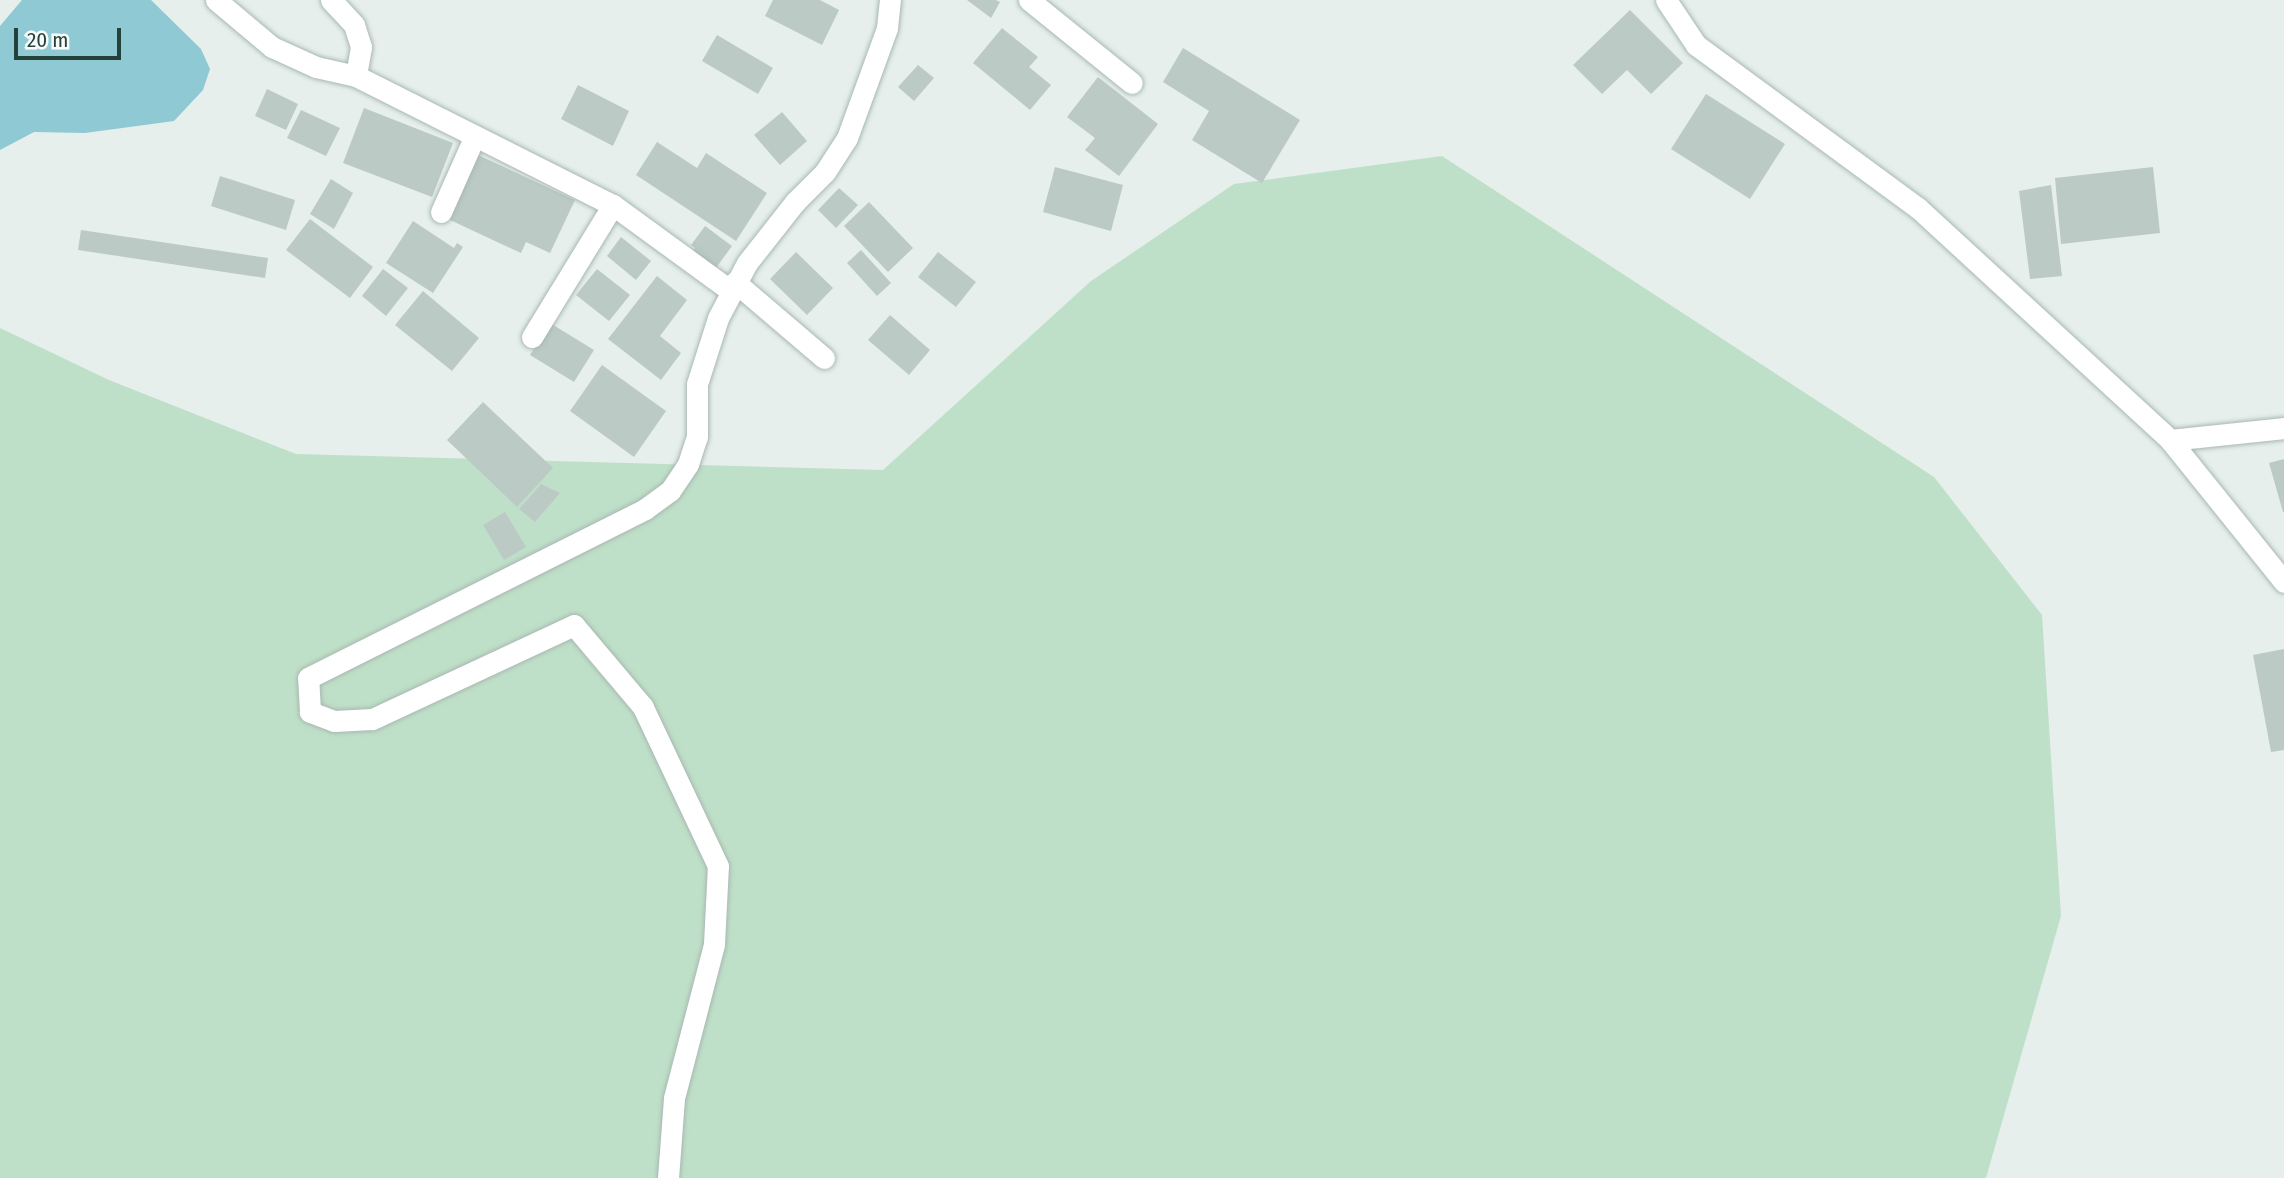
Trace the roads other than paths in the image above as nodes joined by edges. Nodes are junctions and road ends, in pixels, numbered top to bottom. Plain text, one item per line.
1 (216, 0) edge
2 (331, 0) edge
3 (890, 0) edge
4 (1029, 0) edge
5 (1666, 0) edge
6 (356, 76) junction
7 (1132, 83) dead end
8 (474, 138) junction
9 (613, 205) junction
10 (441, 212) dead end
11 (733, 286) junction
12 (532, 337) dead end
13 (824, 358) dead end
14 (2284, 428) edge
15 (2170, 440) junction
16 (2284, 582) edge
17 (668, 1178) edge

1 - 6 street
2 - 6 street
3 - 11 street
4 - 7 street
5 - 15 street
6 - 8 street
8 - 9 street
8 - 10 street
9 - 11 street
9 - 12 street
11 - 13 street
11 - 17 street
14 - 15 street
15 - 16 street

